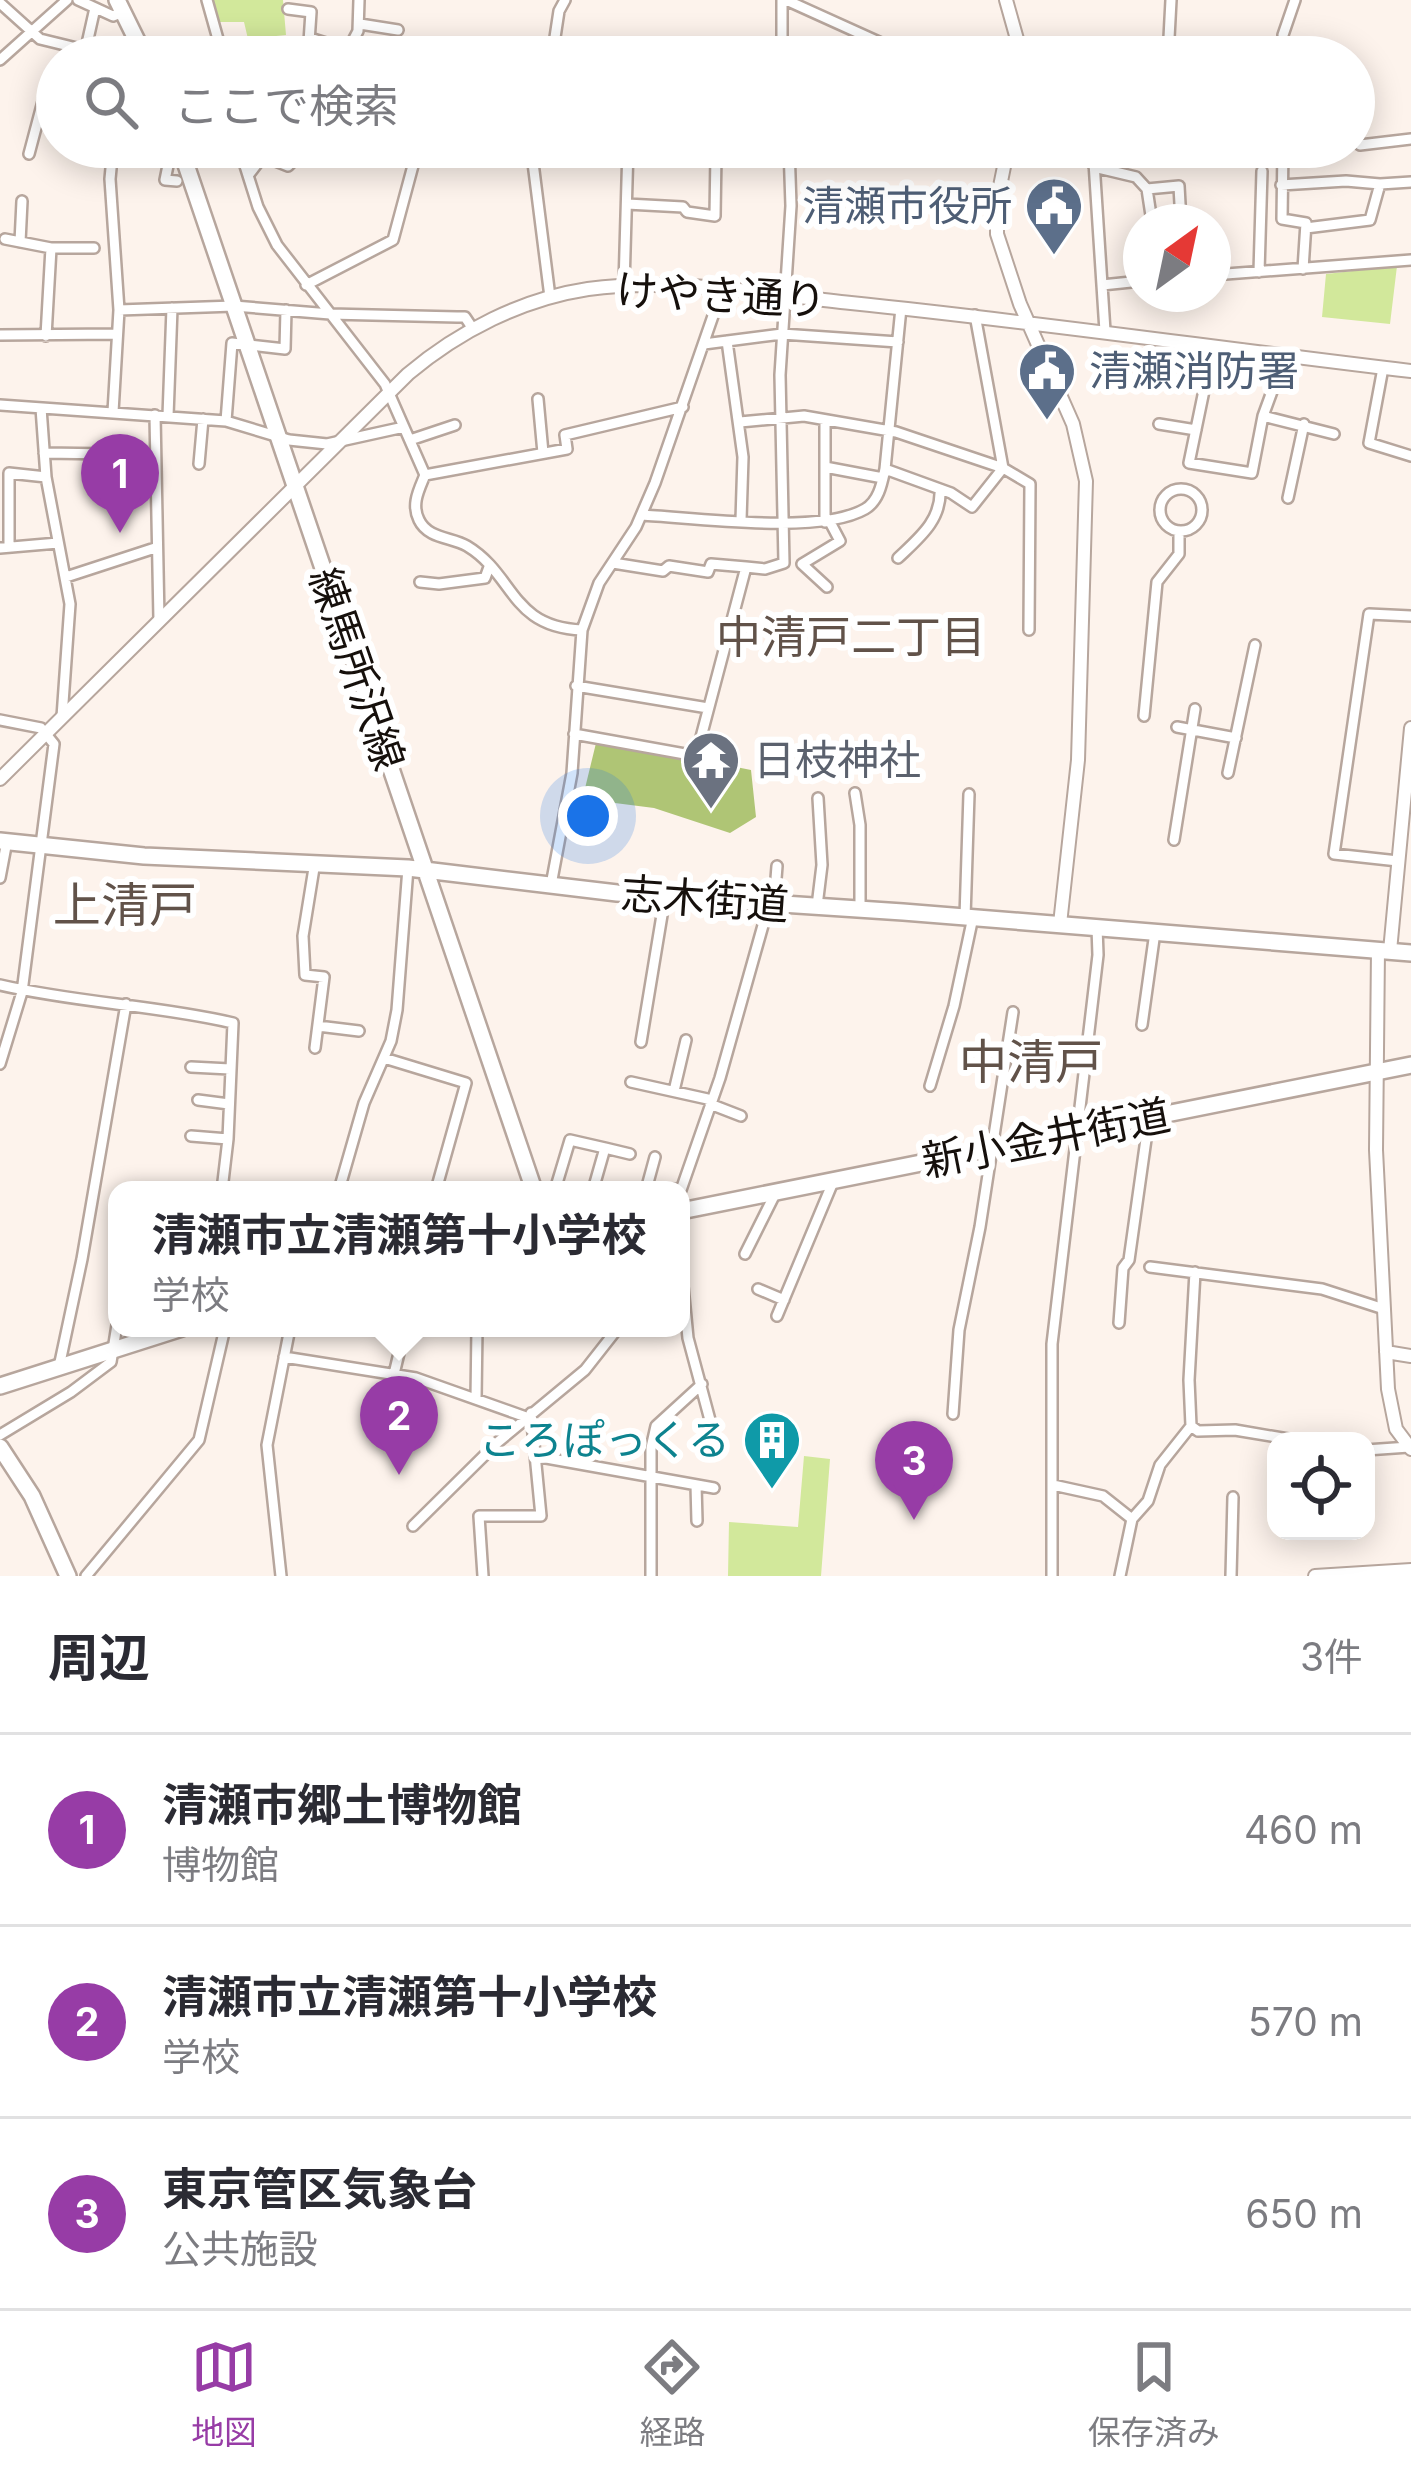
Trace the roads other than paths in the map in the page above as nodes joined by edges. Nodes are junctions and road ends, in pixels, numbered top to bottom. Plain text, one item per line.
1 (68, 0) edge
2 (78, 0) edge
3 (207, 0) edge
4 (359, 0) edge
5 (565, 0) edge
6 (784, 0) edge
7 (1006, 0) edge
8 (1171, 0) edge
9 (1294, 0) edge
10 (0, 3) edge
11 (120, 6) edge
12 (95, 8) junction
13 (287, 9) dead end
14 (360, 25) junction
15 (398, 30) dead end
16 (31, 32) junction
17 (1283, 35) dead end
18 (36, 36) edge
19 (88, 36) edge
20 (134, 36) edge
21 (217, 36) edge
22 (310, 36) edge
23 (355, 36) edge
24 (555, 36) edge
25 (783, 36) edge
26 (865, 36) edge
27 (1016, 36) edge
28 (1169, 36) edge
29 (0, 60) edge
30 (36, 128) edge
31 (1411, 139) edge
32 (1375, 143) edge
33 (29, 154) dead end
34 (111, 168) edge
35 (171, 168) edge
36 (187, 168) edge
37 (248, 168) edge
38 (253, 168) edge
39 (413, 168) edge
40 (534, 168) edge
41 (628, 168) edge
42 (716, 168) edge
43 (789, 168) edge
44 (1003, 168) edge
45 (1094, 168) edge
46 (1098, 168) edge
47 (1282, 168) edge
48 (250, 172) junction
49 (1262, 172) dead end
50 (151, 179) dead end
51 (1411, 182) edge
52 (1380, 184) junction
53 (1281, 185) junction
54 (1147, 189) junction
55 (22, 200) dead end
56 (627, 204) junction
57 (1149, 204) edge
58 (1180, 204) edge
59 (1306, 228) junction
60 (5, 239) dead end
61 (20, 242) junction
62 (51, 248) junction
63 (94, 248) dead end
64 (1411, 260) edge
65 (1304, 269) junction
66 (1259, 272) junction
67 (1231, 274) edge
68 (1123, 283) edge
69 (306, 285) junction
70 (624, 285) junction
71 (1102, 285) junction
72 (722, 290) junction
73 (783, 296) junction
74 (550, 297) junction
75 (234, 306) junction
76 (172, 308) junction
77 (901, 308) junction
78 (118, 310) junction
79 (286, 310) junction
80 (330, 314) junction
81 (975, 315) junction
82 (1028, 321) junction
83 (473, 329) junction
84 (1105, 331) junction
85 (0, 334) edge
86 (117, 334) junction
87 (782, 334) junction
88 (46, 336) junction
89 (727, 341) junction
90 (898, 343) junction
91 (247, 344) junction
92 (704, 344) junction
93 (1213, 347) junction
94 (1285, 356) junction
95 (1383, 368) junction
96 (1411, 371) edge
97 (389, 391) junction
98 (538, 399) dead end
99 (0, 404) edge
100 (41, 407) junction
101 (683, 407) junction
102 (113, 412) junction
103 (161, 415) junction
104 (783, 416) junction
105 (1263, 416) junction
106 (203, 419) junction
107 (825, 420) junction
108 (226, 421) junction
109 (740, 422) junction
110 (1160, 424) dead end
111 (1304, 424) junction
112 (455, 425) dead end
113 (404, 427) junction
114 (1196, 430) junction
115 (889, 432) junction
116 (1334, 434) dead end
117 (278, 437) junction
118 (410, 440) junction
119 (338, 442) junction
120 (44, 453) junction
121 (543, 453) junction
122 (1411, 456) edge
123 (1189, 463) junction
124 (199, 464) dead end
125 (825, 467) junction
126 (1003, 468) junction
127 (884, 473) junction
128 (425, 475) junction
129 (46, 477) junction
130 (295, 485) junction
131 (1184, 487) junction
132 (940, 489) junction
133 (112, 491) dead end
134 (1288, 498) dead end
135 (642, 515) junction
136 (741, 520) junction
137 (783, 521) junction
138 (828, 522) junction
139 (1179, 533) junction
140 (58, 543) junction
141 (4, 547) edge
142 (155, 548) junction
143 (898, 558) dead end
144 (613, 563) junction
145 (784, 563) junction
146 (802, 564) junction
147 (489, 567) junction
148 (746, 568) junction
149 (66, 577) junction
150 (420, 582) dead end
151 (827, 587) dead end
152 (1411, 616) edge
153 (159, 620) junction
154 (582, 630) junction
155 (1029, 630) dead end
156 (1255, 645) dead end
157 (577, 686) junction
158 (708, 708) junction
159 (1195, 709) dead end
160 (1144, 716) dead end
161 (62, 717) junction
162 (0, 720) edge
163 (1178, 727) dead end
164 (1411, 728) edge
165 (1191, 730) junction
166 (46, 733) junction
167 (574, 734) junction
168 (1235, 738) junction
169 (1410, 739) edge
170 (1228, 773) dead end
171 (0, 779) edge
172 (855, 793) dead end
173 (969, 794) dead end
174 (818, 798) dead end
175 (1174, 840) dead end
176 (4, 841) edge
177 (41, 845) junction
178 (1398, 861) junction
179 (315, 862) junction
180 (777, 866) dead end
181 (416, 868) junction
182 (0, 878) edge
183 (551, 885) junction
184 (664, 897) junction
185 (771, 904) junction
186 (818, 906) junction
187 (860, 909) junction
188 (969, 917) junction
189 (1060, 924) junction
190 (1097, 927) junction
191 (1155, 932) junction
192 (1384, 951) junction
193 (1411, 953) edge
194 (0, 986) edge
195 (22, 992) junction
196 (126, 1004) junction
197 (1012, 1012) dead end
198 (1142, 1025) dead end
199 (318, 1026) junction
200 (359, 1031) dead end
201 (686, 1040) dead end
202 (641, 1042) dead end
203 (315, 1048) dead end
204 (384, 1058) junction
205 (0, 1064) edge
206 (1411, 1065) edge
207 (191, 1067) dead end
208 (230, 1069) junction
209 (1377, 1073) junction
210 (631, 1082) dead end
211 (930, 1086) dead end
212 (674, 1091) junction
213 (198, 1100) dead end
214 (711, 1102) junction
215 (229, 1104) junction
216 (741, 1115) dead end
217 (1148, 1118) junction
218 (1078, 1131) junction
219 (190, 1136) dead end
220 (228, 1139) junction
221 (605, 1148) junction
222 (992, 1149) junction
223 (630, 1154) dead end
224 (655, 1157) dead end
225 (834, 1180) junction
226 (223, 1181) edge
227 (342, 1181) edge
228 (439, 1181) edge
229 (531, 1181) edge
230 (558, 1181) edge
231 (596, 1181) edge
232 (648, 1181) edge
233 (684, 1181) edge
234 (776, 1192) junction
235 (690, 1209) edge
236 (745, 1255) dead end
237 (1150, 1267) dead end
238 (1195, 1272) junction
239 (758, 1288) dead end
240 (784, 1300) junction
241 (1384, 1309) junction
242 (777, 1316) dead end
243 (1119, 1323) dead end
244 (116, 1337) edge
245 (144, 1337) edge
246 (223, 1337) edge
247 (288, 1337) edge
248 (403, 1337) edge
249 (477, 1337) edge
250 (611, 1337) edge
251 (688, 1337) edge
252 (115, 1351) junction
253 (1386, 1352) junction
254 (1411, 1356) edge
255 (284, 1358) junction
256 (59, 1367) junction
257 (394, 1374) junction
258 (702, 1384) junction
259 (0, 1385) edge
260 (476, 1399) junction
261 (953, 1414) dead end
262 (528, 1415) junction
263 (1191, 1426) junction
264 (0, 1435) edge
265 (714, 1435) dead end
266 (1267, 1436) edge
267 (0, 1447) edge
268 (1410, 1448) edge
269 (1375, 1450) edge
270 (535, 1456) junction
271 (652, 1476) junction
272 (696, 1485) junction
273 (1053, 1485) junction
274 (714, 1488) dead end
275 (1233, 1497) dead end
276 (1132, 1519) junction
277 (697, 1521) dead end
278 (413, 1526) dead end
279 (1411, 1570) edge
280 (1334, 1574) edge
281 (68, 1576) edge
282 (86, 1576) edge
283 (281, 1576) edge
284 (483, 1576) edge
285 (651, 1576) edge
286 (1052, 1576) edge
287 (1120, 1576) edge
288 (1231, 1576) edge
289 (1315, 1576) edge

1 - 16 street
2 - 12 street
3 - 21 street
4 - 14 street
5 - 24 street
6 - 25 street
6 - 26 street
7 - 27 street
8 - 28 street
9 - 17 street
10 - 16 street
11 - 12 street
11 - 20 main road
12 - 19 street
13 - 22 street
14 - 15 street
14 - 23 street
16 - 18 street
16 - 29 street
30 - 33 street
31 - 32 street
34 - 78 street
35 - 50 street
36 - 75 main road, 練馬所沢線
37 - 48 street
38 - 48 street
39 - 69 street
40 - 74 street
41 - 56 street
42 - 56 street
43 - 73 street
44 - 82 street
45 - 71 street
46 - 54 street
47 - 53 street
48 - 69 street
49 - 66 street
51 - 52 street
52 - 53 street
52 - 59 street
53 - 59 street
54 - 57 street
54 - 58 street
55 - 61 street
56 - 70 street
59 - 65 street
60 - 61 street
61 - 62 street
62 - 63 street
62 - 88 street
64 - 65 street
65 - 66 street
66 - 67 street
68 - 71 street
69 - 80 street
70 - 72 street, けやき通り
70 - 74 street, けやき通り
71 - 84 street
72 - 73 street, けやき通り
72 - 92 street
73 - 77 street, けやき通り
73 - 87 street
74 - 83 street, けやき通り
75 - 76 street
75 - 79 street
75 - 91 main road, 練馬所沢線
76 - 78 street
76 - 103 street
77 - 81 street, けやき通り
77 - 90 street
78 - 86 street
79 - 80 street
79 - 91 street
80 - 83 street
80 - 97 street
81 - 82 street, けやき通り
81 - 126 street
82 - 84 street, けやき通り
82 - 189 street
83 - 97 street, けやき通り
84 - 93 street, けやき通り
85 - 88 street
86 - 88 street
86 - 102 street
87 - 89 street
87 - 90 street
87 - 104 street
89 - 92 street
89 - 109 street
90 - 115 street
91 - 108 street
91 - 117 main road, 練馬所沢線
92 - 101 street
93 - 94 street, けやき通り
93 - 114 street
94 - 95 street, けやき通り
94 - 105 street
95 - 96 street, けやき通り
95 - 122 street
97 - 113 street
97 - 119 street, けやき通り
98 - 121 street
99 - 100 street
100 - 102 street
100 - 120 street
101 - 121 street
101 - 135 street
102 - 103 street
103 - 106 street
103 - 142 street
104 - 107 street
104 - 109 street
104 - 137 street
105 - 111 street
105 - 123 street
106 - 108 street
106 - 124 street
107 - 115 street
107 - 125 street
108 - 117 street
109 - 136 street
110 - 114 street
111 - 116 street
111 - 134 street
112 - 118 street
113 - 118 street
113 - 119 street
114 - 123 street
115 - 126 street
115 - 127 street
117 - 119 street
117 - 130 main road, 練馬所沢線
118 - 128 street
119 - 130 street, けやき通り
120 - 129 street
120 - 133 street
121 - 128 street
123 - 131 street
125 - 127 street
125 - 138 street
126 - 132 street
126 - 155 street
127 - 132 street
127 - 138 street
128 - 147 street
129 - 140 street
129 - 141 street
130 - 153 street, けやき通り
130 - 181 main road, 練馬所沢線
131 - 139 street
131 - 139 street
132 - 143 street
135 - 136 street
135 - 144 street
136 - 137 street
137 - 138 street
137 - 145 street
138 - 146 street
139 - 160 street
140 - 141 street
140 - 149 street
142 - 149 street
142 - 153 street
144 - 148 street
144 - 154 street
145 - 146 street
145 - 148 street
146 - 151 street
147 - 150 street
147 - 154 street
148 - 158 street
149 - 161 street
152 - 178 street
153 - 161 street, けやき通り
154 - 157 street
156 - 168 street
157 - 158 street
157 - 167 street
158 - 167 street
159 - 165 street
161 - 166 street, けやき通り
162 - 166 street
163 - 165 street
164 - 169 street
165 - 168 street
165 - 175 street
166 - 171 street, けやき通り
166 - 177 street
167 - 183 street
168 - 170 street
169 - 178 street
172 - 187 street
173 - 188 street
174 - 186 street
176 - 177 main road, 志木街道
176 - 182 street
177 - 179 main road, 志木街道
177 - 195 street
178 - 192 street
179 - 181 main road, 志木街道
179 - 199 street
180 - 185 street
181 - 183 main road, 志木街道
181 - 204 street
181 - 229 main road, 練馬所沢線
183 - 184 main road, 志木街道
184 - 185 main road, 志木街道
184 - 202 street
185 - 186 main road, 志木街道
185 - 214 street
186 - 187 main road, 志木街道
187 - 188 main road, 志木街道
188 - 189 main road, 志木街道
188 - 211 street
189 - 190 main road, 志木街道
190 - 191 main road, 志木街道
190 - 218 street
191 - 192 main road, 志木街道
191 - 198 street
192 - 193 main road, 志木街道
192 - 209 street
194 - 195 street
195 - 196 street
195 - 205 street
196 - 208 street
196 - 256 street
197 - 222 street
199 - 200 street
199 - 203 street
201 - 212 street
204 - 227 street
204 - 228 street
206 - 209 main road, 新小金井街道
207 - 208 street
208 - 215 street
209 - 217 main road, 新小金井街道
209 - 241 street
210 - 212 street
212 - 214 street
213 - 215 street
214 - 216 street
214 - 233 street
215 - 220 street
217 - 218 main road, 新小金井街道
217 - 243 street
218 - 222 main road, 新小金井街道
218 - 273 street
219 - 220 street
220 - 226 street
221 - 223 street
221 - 230 street
221 - 231 street
222 - 225 main road, 新小金井街道
222 - 261 street
224 - 232 street
225 - 234 main road, 新小金井街道
225 - 240 street
234 - 235 main road, 新小金井街道
234 - 236 street
237 - 238 street
238 - 241 street
238 - 263 street
239 - 240 street
240 - 242 street
241 - 253 street
244 - 252 street
245 - 252 main road
246 - 282 street
247 - 255 street
248 - 257 street
249 - 260 street
250 - 262 street
251 - 258 street
252 - 256 main road
252 - 264 street
253 - 254 street
253 - 268 street
255 - 257 street
255 - 283 street
256 - 259 main road
257 - 260 street
258 - 265 street
258 - 271 street
260 - 262 street
262 - 270 street
262 - 278 street
263 - 266 street
263 - 276 street
267 - 281 main road
268 - 269 street
270 - 271 street
270 - 284 street
271 - 272 street
271 - 285 street
272 - 274 street
272 - 277 street
273 - 276 street
273 - 286 street
275 - 288 street
276 - 287 street
279 - 280 street
280 - 289 street

